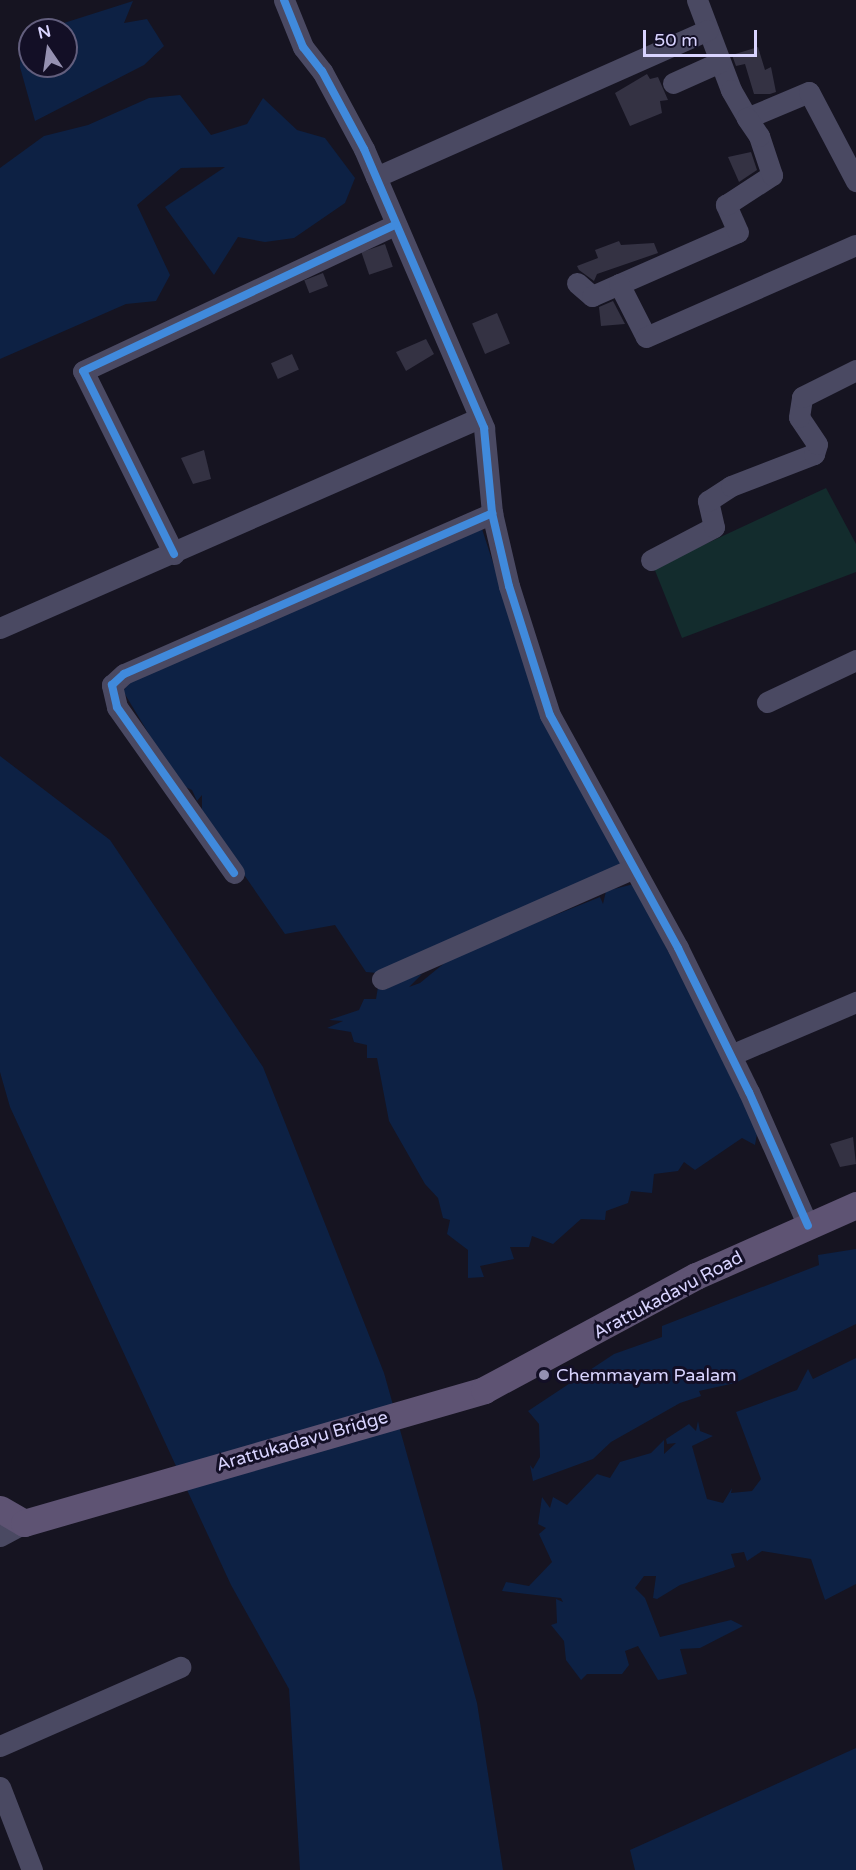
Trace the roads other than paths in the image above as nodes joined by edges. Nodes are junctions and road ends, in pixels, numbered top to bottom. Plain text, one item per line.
1 (284, 0) edge
2 (697, 0) edge
3 (708, 30) junction
4 (720, 62) junction
5 (673, 83) dead end
6 (747, 118) junction
7 (376, 177) junction
8 (856, 181) edge
9 (395, 225) junction
10 (856, 245) edge
11 (578, 284) dead end
12 (619, 284) junction
13 (856, 370) edge
14 (479, 418) junction
15 (492, 513) junction
16 (174, 554) junction
17 (651, 560) dead end
18 (0, 628) edge
19 (856, 660) edge
20 (767, 702) dead end
21 (634, 868) junction
22 (234, 873) dead end
23 (382, 979) dead end
24 (856, 1002) edge
25 (731, 1055) junction
26 (856, 1205) edge
27 (808, 1226) junction
28 (483, 1390) joint
29 (0, 1509) edge
30 (24, 1523) junction
31 (0, 1536) edge
32 (180, 1667) dead end
33 (0, 1746) edge
34 (0, 1787) edge
35 (32, 1870) edge

1 - 7 street
2 - 3 street
3 - 4 street
3 - 7 street
4 - 5 street
4 - 6 street
6 - 8 street
6 - 12 street
7 - 9 street
9 - 14 street
9 - 16 street
10 - 12 street
11 - 12 street
13 - 17 street
14 - 15 street
14 - 16 street
15 - 21 street
15 - 22 street
16 - 18 street
19 - 20 street
21 - 23 street
21 - 25 street
24 - 25 street
25 - 27 street
26 - 27 main road, Arattukadavu Road
27 - 28 main road, Arattukadavu Road
28 - 30 main road, Arattukadavu Bridge
29 - 30 main road
30 - 31 street
32 - 33 street
34 - 35 street

